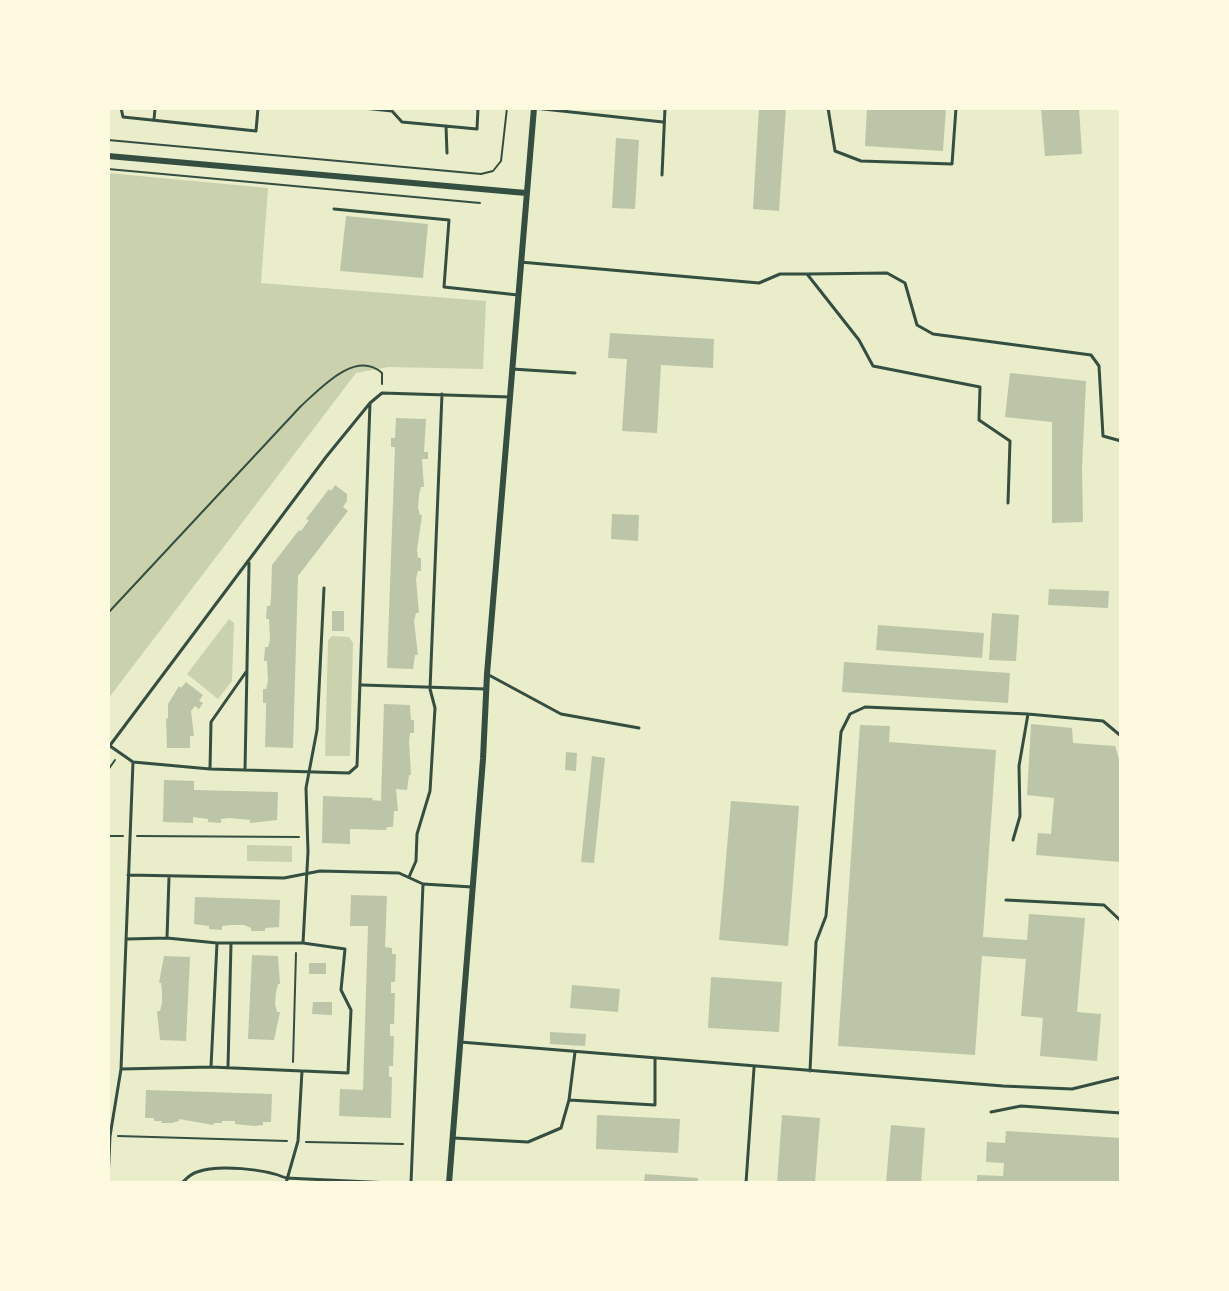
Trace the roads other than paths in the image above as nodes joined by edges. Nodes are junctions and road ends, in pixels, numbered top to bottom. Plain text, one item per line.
1 (121, 108) edge
2 (155, 108) edge
3 (258, 108) edge
4 (363, 108) edge
5 (478, 108) edge
6 (534, 108) edge
7 (665, 108) edge
8 (828, 108) edge
9 (956, 108) edge
10 (154, 121) junction
11 (663, 122) junction
12 (446, 126) junction
13 (447, 153) dead end
14 (108, 156) edge
15 (662, 175) dead end
16 (526, 193) junction
17 (334, 209) dead end
18 (520, 262) junction
19 (807, 274) junction
20 (518, 295) junction
21 (512, 369) junction
22 (575, 373) dead end
23 (442, 394) junction
24 (510, 397) junction
25 (370, 403) junction
26 (1121, 441) edge
27 (1008, 503) dead end
28 (249, 563) junction
29 (324, 588) dead end
30 (247, 671) junction
31 (487, 674) junction
32 (362, 685) junction
33 (430, 689) junction
34 (486, 689) junction
35 (1028, 714) junction
36 (639, 728) dead end
37 (1121, 736) edge
38 (109, 747) edge
39 (133, 762) junction
40 (210, 769) junction
41 (245, 770) junction
42 (308, 772) junction
43 (1013, 840) dead end
44 (307, 872) junction
45 (128, 875) junction
46 (169, 877) junction
47 (409, 877) junction
48 (423, 884) junction
49 (472, 887) junction
50 (1006, 900) dead end
51 (1121, 921) edge
52 (167, 938) junction
53 (125, 939) junction
54 (217, 943) junction
55 (231, 943) junction
56 (303, 943) junction
57 (460, 1042) junction
58 (575, 1052) junction
59 (655, 1059) junction
60 (211, 1067) junction
61 (228, 1068) junction
62 (754, 1068) junction
63 (121, 1069) junction
64 (302, 1071) junction
65 (810, 1071) junction
66 (1121, 1077) edge
67 (569, 1100) junction
68 (991, 1112) dead end
69 (1121, 1113) edge
70 (109, 1136) edge
71 (453, 1138) junction
72 (286, 1180) edge
73 (108, 1181) edge
74 (182, 1183) edge
75 (391, 1183) edge
76 (411, 1183) edge
77 (449, 1183) edge
78 (746, 1183) edge

1 - 10 lane
2 - 10 lane
3 - 10 lane
4 - 12 lane
5 - 12 lane
6 - 11 lane
6 - 16 street
7 - 11 lane
8 - 9 lane
11 - 15 lane
12 - 13 lane
14 - 16 street
16 - 18 street
17 - 20 lane
18 - 19 lane
18 - 20 street
19 - 26 lane
19 - 27 lane
20 - 21 street
21 - 22 lane
21 - 24 street
23 - 24 lane
23 - 25 lane
23 - 33 lane
24 - 31 street
25 - 28 lane
25 - 32 lane
28 - 30 lane
28 - 38 lane
29 - 42 lane
30 - 40 lane
30 - 41 lane
31 - 34 street
31 - 36 lane
32 - 33 lane
32 - 42 lane
33 - 34 lane
33 - 47 lane
34 - 49 street
35 - 37 lane
35 - 43 lane
35 - 65 lane
38 - 39 lane
39 - 40 lane
39 - 45 lane
40 - 41 lane
41 - 42 lane
42 - 44 lane
44 - 46 lane
44 - 47 lane
44 - 56 lane
45 - 46 lane
45 - 53 lane
46 - 52 lane
47 - 48 lane
48 - 49 lane
48 - 76 lane
49 - 57 street
50 - 51 lane
52 - 53 lane
52 - 54 lane
53 - 63 lane
54 - 55 lane
54 - 60 lane
55 - 56 lane
55 - 61 lane
56 - 64 lane
57 - 58 lane
57 - 71 street
58 - 59 lane
58 - 67 lane
59 - 62 lane
59 - 67 lane
60 - 61 lane
60 - 63 lane
61 - 64 lane
62 - 65 lane
62 - 78 lane
63 - 70 lane
64 - 72 lane
65 - 66 lane
67 - 71 lane
68 - 69 lane
70 - 73 lane
71 - 77 street
72 - 74 lane
72 - 75 lane

